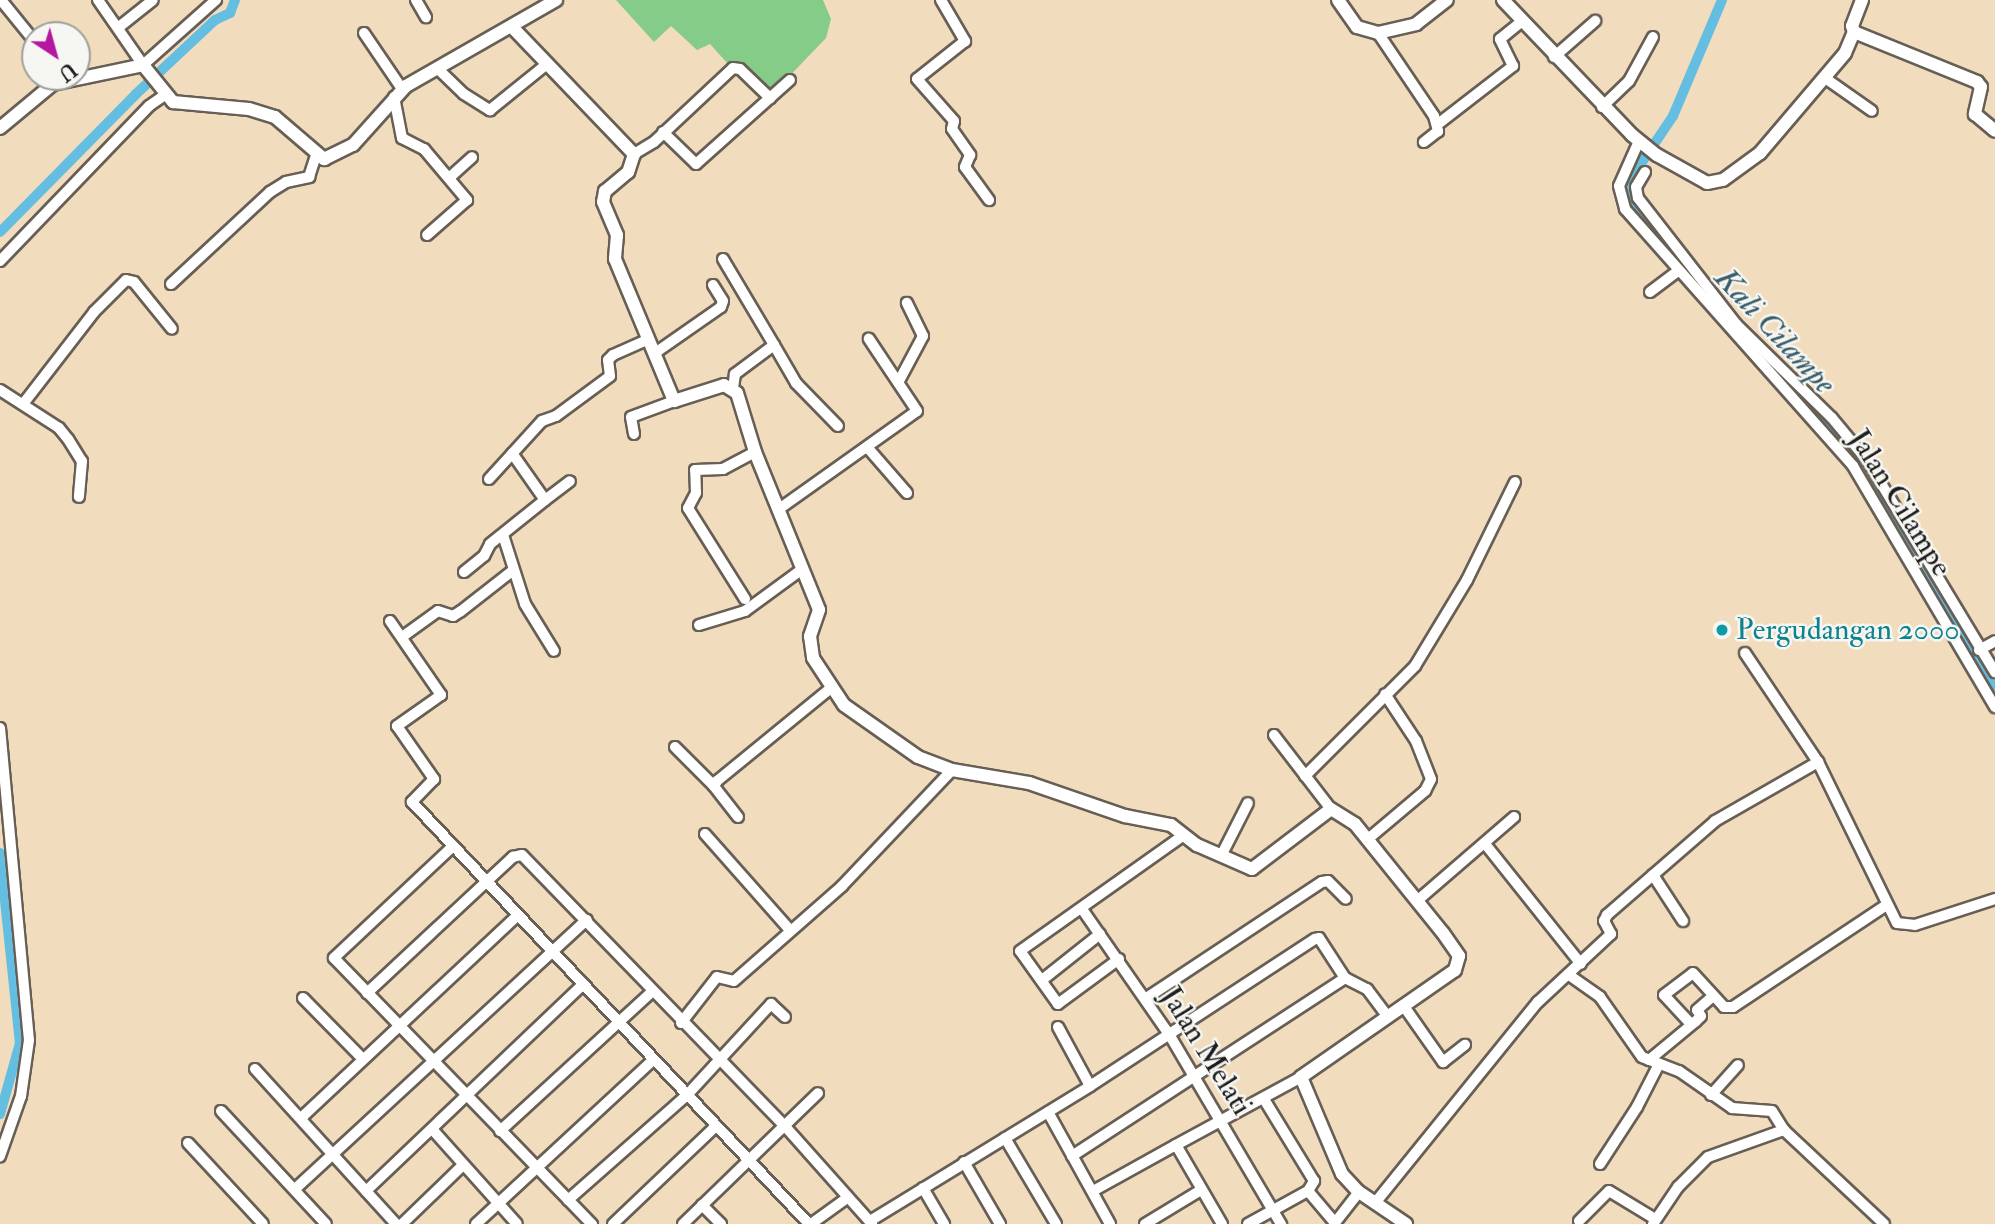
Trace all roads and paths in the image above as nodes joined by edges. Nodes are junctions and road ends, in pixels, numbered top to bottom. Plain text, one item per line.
1 (1, 0) edge
2 (97, 0) edge
3 (153, 0) edge
4 (216, 0) edge
5 (416, 0) edge
6 (556, 0) edge
7 (941, 0) edge
8 (1338, 0) edge
9 (1447, 0) edge
10 (1861, 0) edge
11 (1508, 1) edge
12 (426, 17) dead end
13 (1522, 20) junction
14 (1595, 21) dead end
15 (21, 25) edge
16 (119, 27) junction
17 (513, 28) junction
18 (1854, 32) junction
19 (364, 33) dead end
20 (1378, 33) junction
21 (1653, 37) dead end
22 (1554, 57) junction
23 (547, 64) junction
24 (145, 68) junction
25 (438, 69) junction
26 (91, 75) edge
27 (1825, 78) junction
28 (790, 80) dead end
29 (42, 91) edge
30 (162, 92) junction
31 (398, 93) junction
32 (770, 98) junction
33 (1602, 107) junction
34 (1872, 111) dead end
35 (1438, 124) junction
36 (0, 128) edge
37 (1995, 131) edge
38 (663, 132) junction
39 (1424, 142) dead end
40 (1645, 146) junction
41 (634, 155) junction
42 (316, 156) junction
43 (472, 157) dead end
44 (1645, 172) dead end
45 (449, 178) junction
46 (989, 200) dead end
47 (427, 235) dead end
48 (723, 259) dead end
49 (0, 261) edge
50 (1678, 271) junction
51 (171, 284) dead end
52 (713, 285) dead end
53 (1650, 292) dead end
54 (907, 303) dead end
55 (172, 329) dead end
56 (869, 339) dead end
57 (647, 340) junction
58 (1744, 340) junction
59 (774, 345) junction
60 (655, 353) junction
61 (1776, 371) junction
62 (900, 381) junction
63 (733, 388) junction
64 (0, 390) edge
65 (674, 401) junction
66 (23, 404) junction
67 (838, 426) dead end
68 (634, 434) dead end
69 (867, 447) junction
70 (755, 452) junction
71 (512, 453) junction
72 (489, 479) dead end
73 (570, 481) dead end
74 (1515, 482) dead end
75 (907, 493) dead end
76 (79, 497) dead end
77 (545, 500) junction
78 (779, 509) junction
79 (503, 535) junction
80 (802, 570) junction
81 (464, 572) dead end
82 (511, 572) junction
83 (745, 599) dead end
84 (390, 621) dead end
85 (699, 625) dead end
86 (401, 637) junction
87 (1995, 641) edge
88 (1979, 650) junction
89 (554, 651) dead end
90 (1745, 653) dead end
91 (1995, 672) edge
92 (830, 689) junction
93 (1385, 694) junction
94 (1995, 707) edge
95 (0, 728) edge
96 (1273, 735) dead end
97 (675, 747) dead end
98 (1818, 762) junction
99 (952, 770) junction
100 (1305, 776) junction
101 (714, 786) junction
102 (1248, 803) dead end
103 (1331, 808) junction
104 (738, 817) dead end
105 (1514, 817) dead end
106 (705, 834) dead end
107 (1184, 835) junction
108 (1368, 839) junction
109 (1486, 845) junction
110 (452, 847) junction
111 (1222, 854) junction
112 (1653, 875) junction
113 (485, 882) junction
114 (1995, 899) edge
115 (1346, 900) dead end
116 (1418, 900) junction
117 (1885, 906) junction
118 (1082, 909) junction
119 (518, 915) junction
120 (587, 920) junction
121 (1683, 921) dead end
122 (790, 930) junction
123 (1100, 934) junction
124 (551, 953) junction
125 (1119, 959) junction
126 (1581, 964) junction
127 (1569, 975) junction
128 (1345, 978) junction
129 (1042, 980) junction
130 (583, 984) junction
131 (653, 991) junction
132 (367, 993) junction
133 (1713, 996) junction
134 (303, 998) dead end
135 (1145, 999) junction
136 (1403, 1005) junction
137 (1387, 1016) junction
138 (785, 1017) dead end
139 (681, 1023) junction
140 (1690, 1023) junction
141 (618, 1024) junction
142 (398, 1025) junction
143 (1058, 1027) dead end
144 (1169, 1034) junction
145 (1465, 1045) dead end
146 (362, 1058) junction
147 (652, 1060) junction
148 (721, 1060) junction
149 (432, 1062) junction
150 (1654, 1062) junction
151 (1738, 1065) dead end
152 (255, 1069) dead end
153 (1194, 1077) junction
154 (1301, 1077) junction
155 (1090, 1086) junction
156 (818, 1093) dead end
157 (687, 1095) junction
158 (467, 1096) junction
159 (1711, 1096) junction
160 (1264, 1099) junction
161 (221, 1111) dead end
162 (1048, 1112) junction
163 (301, 1118) junction
164 (1221, 1122) junction
165 (783, 1124) junction
166 (716, 1126) junction
167 (432, 1129) junction
168 (1784, 1130) junction
169 (500, 1131) junction
170 (1005, 1138) junction
171 (188, 1143) dead end
172 (1176, 1145) junction
173 (334, 1154) junction
174 (0, 1156) edge
175 (1072, 1156) junction
176 (748, 1159) junction
177 (964, 1162) junction
178 (1600, 1164) dead end
179 (463, 1165) junction
180 (535, 1165) junction
181 (923, 1188) junction
182 (295, 1189) junction
183 (1201, 1190) junction
184 (366, 1191) junction
185 (1093, 1191) junction
186 (1308, 1191) junction
187 (1359, 1192) junction
188 (847, 1198) junction
189 (568, 1200) junction
190 (499, 1203) junction
191 (1375, 1203) junction
192 (702, 1205) junction
193 (1273, 1209) junction
194 (871, 1222) edge
195 (1579, 1222) dead end
196 (1654, 1222) edge
197 (1335, 1223) edge
198 (263, 1224) edge
199 (326, 1224) edge
200 (396, 1224) edge
201 (402, 1224) edge
202 (476, 1224) edge
203 (517, 1224) edge
204 (592, 1224) edge
205 (613, 1224) edge
206 (683, 1224) edge
207 (721, 1224) edge
208 (810, 1224) edge
209 (943, 1224) edge
210 (1000, 1224) edge
211 (1056, 1224) edge
212 (1111, 1224) edge
213 (1145, 1224) edge
214 (1222, 1224) edge
215 (1248, 1224) edge
216 (1281, 1224) edge
217 (1406, 1224) edge
218 (1884, 1224) edge

1 - 15 street
2 - 16 street
3 - 16 street
4 - 24 street
5 - 12 street
6 - 17 street
7 - 46 street
8 - 20 street
9 - 20 street
10 - 18 street
11 - 13 street
13 - 22 street
13 - 35 street
14 - 22 street
16 - 24 street
17 - 23 street
17 - 25 street
18 - 27 street
18 - 37 street
19 - 31 street
20 - 35 street
21 - 33 street
22 - 33 street
23 - 25 street
23 - 41 street
24 - 26 street
24 - 30 street
25 - 31 street
27 - 34 street
27 - 40 street
28 - 32 street
29 - 36 street
30 - 42 street
30 - 49 street
31 - 42 street
31 - 45 street
32 - 38 street
32 - 38 street
33 - 40 street
35 - 39 street
38 - 41 street
40 - 50 street, Jalan Cilampe
41 - 57 street
42 - 51 street
43 - 45 street
44 - 58 street
45 - 47 street
48 - 59 street
50 - 53 street
50 - 58 street, Jalan Cilampe
52 - 60 street
54 - 62 street
55 - 66 street
56 - 62 street
57 - 60 street
57 - 71 street
58 - 61 street, Jalan Cilampe
59 - 63 street
59 - 67 street
60 - 65 street
61 - 88 street
61 - 94 street, Jalan Cilampe
62 - 69 street
63 - 65 street
63 - 70 street
64 - 66 street
65 - 68 street
66 - 76 street
69 - 75 street
69 - 78 street
70 - 78 street
70 - 83 street
71 - 72 street
71 - 77 street
73 - 77 street
74 - 93 street
77 - 79 street
78 - 80 street
79 - 81 street
79 - 82 street
80 - 85 street
80 - 92 street
82 - 86 street
82 - 89 street
84 - 86 street
86 - 110 street
87 - 88 street
88 - 91 street
90 - 98 street
92 - 99 street
92 - 101 street
93 - 100 street
93 - 108 street
95 - 174 street
96 - 100 street
97 - 101 street
98 - 112 street
98 - 117 street
99 - 107 street
99 - 122 street
100 - 103 street
101 - 104 street
102 - 111 street
103 - 108 street
103 - 111 street
105 - 109 street
106 - 122 street
107 - 111 street
107 - 118 street
108 - 116 street
109 - 116 street
109 - 126 street
110 - 113 street
110 - 132 street
112 - 121 street
112 - 126 street
113 - 119 street
113 - 120 street
113 - 132 street
114 - 117 street
115 - 135 street
116 - 136 street
117 - 133 street
118 - 123 street, Jalan Melati
118 - 129 street
119 - 124 street
119 - 142 street
120 - 124 street
120 - 131 street
122 - 139 street
123 - 125 street, Jalan Melati
123 - 129 street
124 - 130 street
124 - 149 street
125 - 129 street
125 - 135 street, Jalan Melati
126 - 127 street
127 - 150 street
127 - 191 street
128 - 137 street
128 - 144 street
128 - 153 street
130 - 141 street
130 - 158 street
131 - 139 street
131 - 141 street
132 - 142 street
133 - 140 street
133 - 140 street
134 - 146 street
135 - 144 street, Jalan Melati
136 - 137 street
136 - 145 street
137 - 154 street
138 - 148 street
139 - 148 street
140 - 150 street
141 - 147 street
141 - 169 street
142 - 146 street
142 - 149 street
143 - 155 street
144 - 153 street, Jalan Melati
144 - 155 street
146 - 163 street
147 - 157 street
147 - 180 street
148 - 157 street
148 - 165 street
149 - 158 street
149 - 173 street
150 - 159 street
150 - 178 street
151 - 159 street
152 - 163 street
153 - 164 street, Jalan Melati
153 - 175 street
154 - 160 street
154 - 187 street
155 - 162 street
156 - 165 street
157 - 166 street
157 - 189 street
158 - 167 street
158 - 169 street
159 - 168 street
160 - 164 street
160 - 186 street
161 - 182 street
162 - 170 street
162 - 175 street
163 - 173 street
164 - 172 street
164 - 193 street, Jalan Melati
165 - 176 street
165 - 188 street
166 - 176 street
166 - 205 street
167 - 179 street
167 - 184 street
168 - 196 street
168 - 218 street
169 - 180 street
170 - 177 street
170 - 211 street
171 - 198 street
172 - 183 street
172 - 185 street
173 - 182 street
173 - 184 street
175 - 185 street
176 - 192 street
176 - 208 street
177 - 181 street
177 - 210 street
179 - 190 street
179 - 201 street
180 - 189 street
180 - 190 street
181 - 194 street
181 - 209 street
182 - 199 street
183 - 213 street
183 - 214 street
184 - 200 street
185 - 212 street
186 - 193 street
186 - 197 street
187 - 191 street
187 - 197 street
188 - 194 street
188 - 208 street
189 - 204 street
190 - 202 street
190 - 203 street
191 - 217 street
192 - 206 street
192 - 207 street
193 - 215 street
193 - 216 street, Jalan Melati
195 - 196 street

